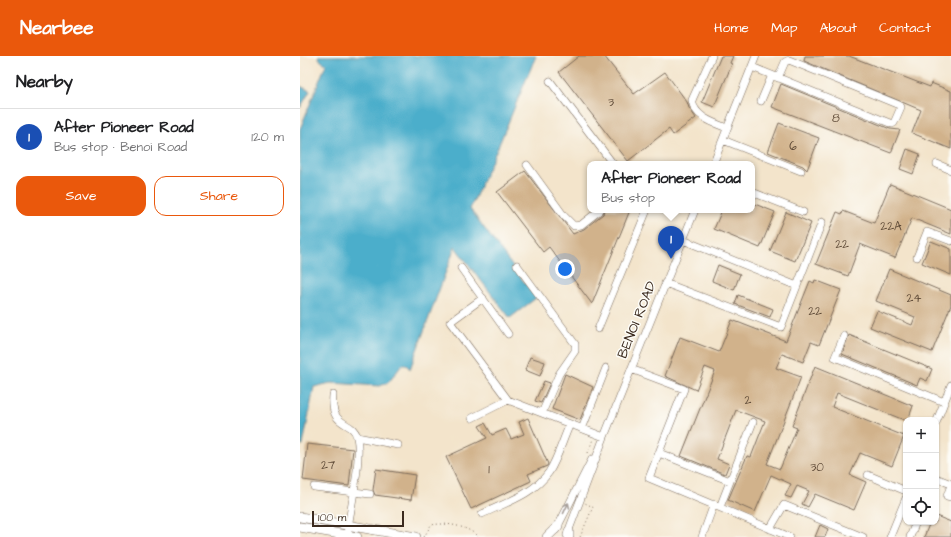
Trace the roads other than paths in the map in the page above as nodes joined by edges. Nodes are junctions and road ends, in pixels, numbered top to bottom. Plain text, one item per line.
1 (712, 56) edge
2 (756, 56) edge
3 (752, 67) junction
4 (775, 77) junction
5 (550, 81) dead end
6 (761, 101) dead end
7 (727, 128) junction
8 (723, 140) junction
9 (611, 161) edge
10 (714, 161) edge
11 (938, 164) dead end
12 (527, 165) dead end
13 (951, 170) edge
14 (801, 171) dead end
15 (755, 193) edge
16 (803, 212) dead end
17 (596, 213) edge
18 (646, 213) edge
19 (694, 213) edge
20 (822, 222) dead end
21 (683, 240) junction
22 (951, 241) edge
23 (917, 257) dead end
24 (517, 265) dead end
25 (461, 268) dead end
26 (665, 283) junction
27 (797, 286) junction
28 (482, 298) junction
29 (598, 329) dead end
30 (508, 334) dead end
31 (844, 336) dead end
32 (606, 368) dead end
33 (631, 369) junction
34 (951, 386) edge
35 (333, 395) dead end
36 (508, 400) junction
37 (944, 402) junction
38 (542, 413) junction
39 (938, 417) edge
40 (472, 418) dead end
41 (752, 422) dead end
42 (570, 424) junction
43 (582, 429) junction
44 (357, 437) junction
45 (603, 438) junction
46 (398, 444) dead end
47 (659, 453) junction
48 (868, 475) dead end
49 (939, 479) edge
50 (730, 481) junction
51 (951, 484) edge
52 (314, 487) dead end
53 (903, 490) edge
54 (353, 492) junction
55 (370, 494) dead end
56 (951, 497) edge
57 (903, 505) edge
58 (717, 506) junction
59 (482, 514) dead end
60 (300, 516) edge
61 (348, 525) junction
62 (915, 525) edge
63 (558, 526) junction
64 (300, 527) edge
65 (770, 529) junction
66 (347, 535) junction
67 (568, 535) edge
68 (356, 537) edge
69 (416, 537) edge
70 (547, 537) edge
71 (553, 537) edge
72 (702, 537) edge
73 (790, 537) edge
74 (863, 537) edge
75 (890, 537) edge
76 (910, 537) edge

1 - 7 street
2 - 3 street
3 - 4 street
3 - 7 street
4 - 4 street
4 - 6 street
5 - 9 street
7 - 8 street
8 - 10 street
8 - 14 street
11 - 13 street
12 - 17 street
15 - 16 street
18 - 29 street
19 - 21 street, BENOI ROAD
20 - 27 street
21 - 26 street, BENOI ROAD
21 - 27 street
22 - 23 street
24 - 38 street
25 - 28 street
26 - 27 street
26 - 33 street, BENOI ROAD
28 - 30 street
28 - 36 street
31 - 37 street
32 - 43 street
33 - 45 street, BENOI ROAD
33 - 47 street
34 - 37 street
35 - 44 street
36 - 38 street
36 - 40 street
37 - 39 street
38 - 42 street
41 - 50 street
42 - 43 street
42 - 59 street
43 - 45 street
44 - 46 street
44 - 54 street
63 -> 45 street, BENOI ROAD
45 - 67 street, BENOI ROAD
47 - 50 street
47 - 58 street
48 - 53 street
49 - 51 street
50 - 58 street
51 - 56 street
52 - 54 street
54 - 55 street
54 - 61 street
57 - 75 street
58 - 65 street
58 - 72 street
60 - 61 main road
61 - 66 street
61 - 69 main road
62 - 76 street
63 - 70 main road
63 - 71 street, BENOI ROAD
64 - 66 main road
65 - 73 street
65 - 74 street
66 - 68 main road

